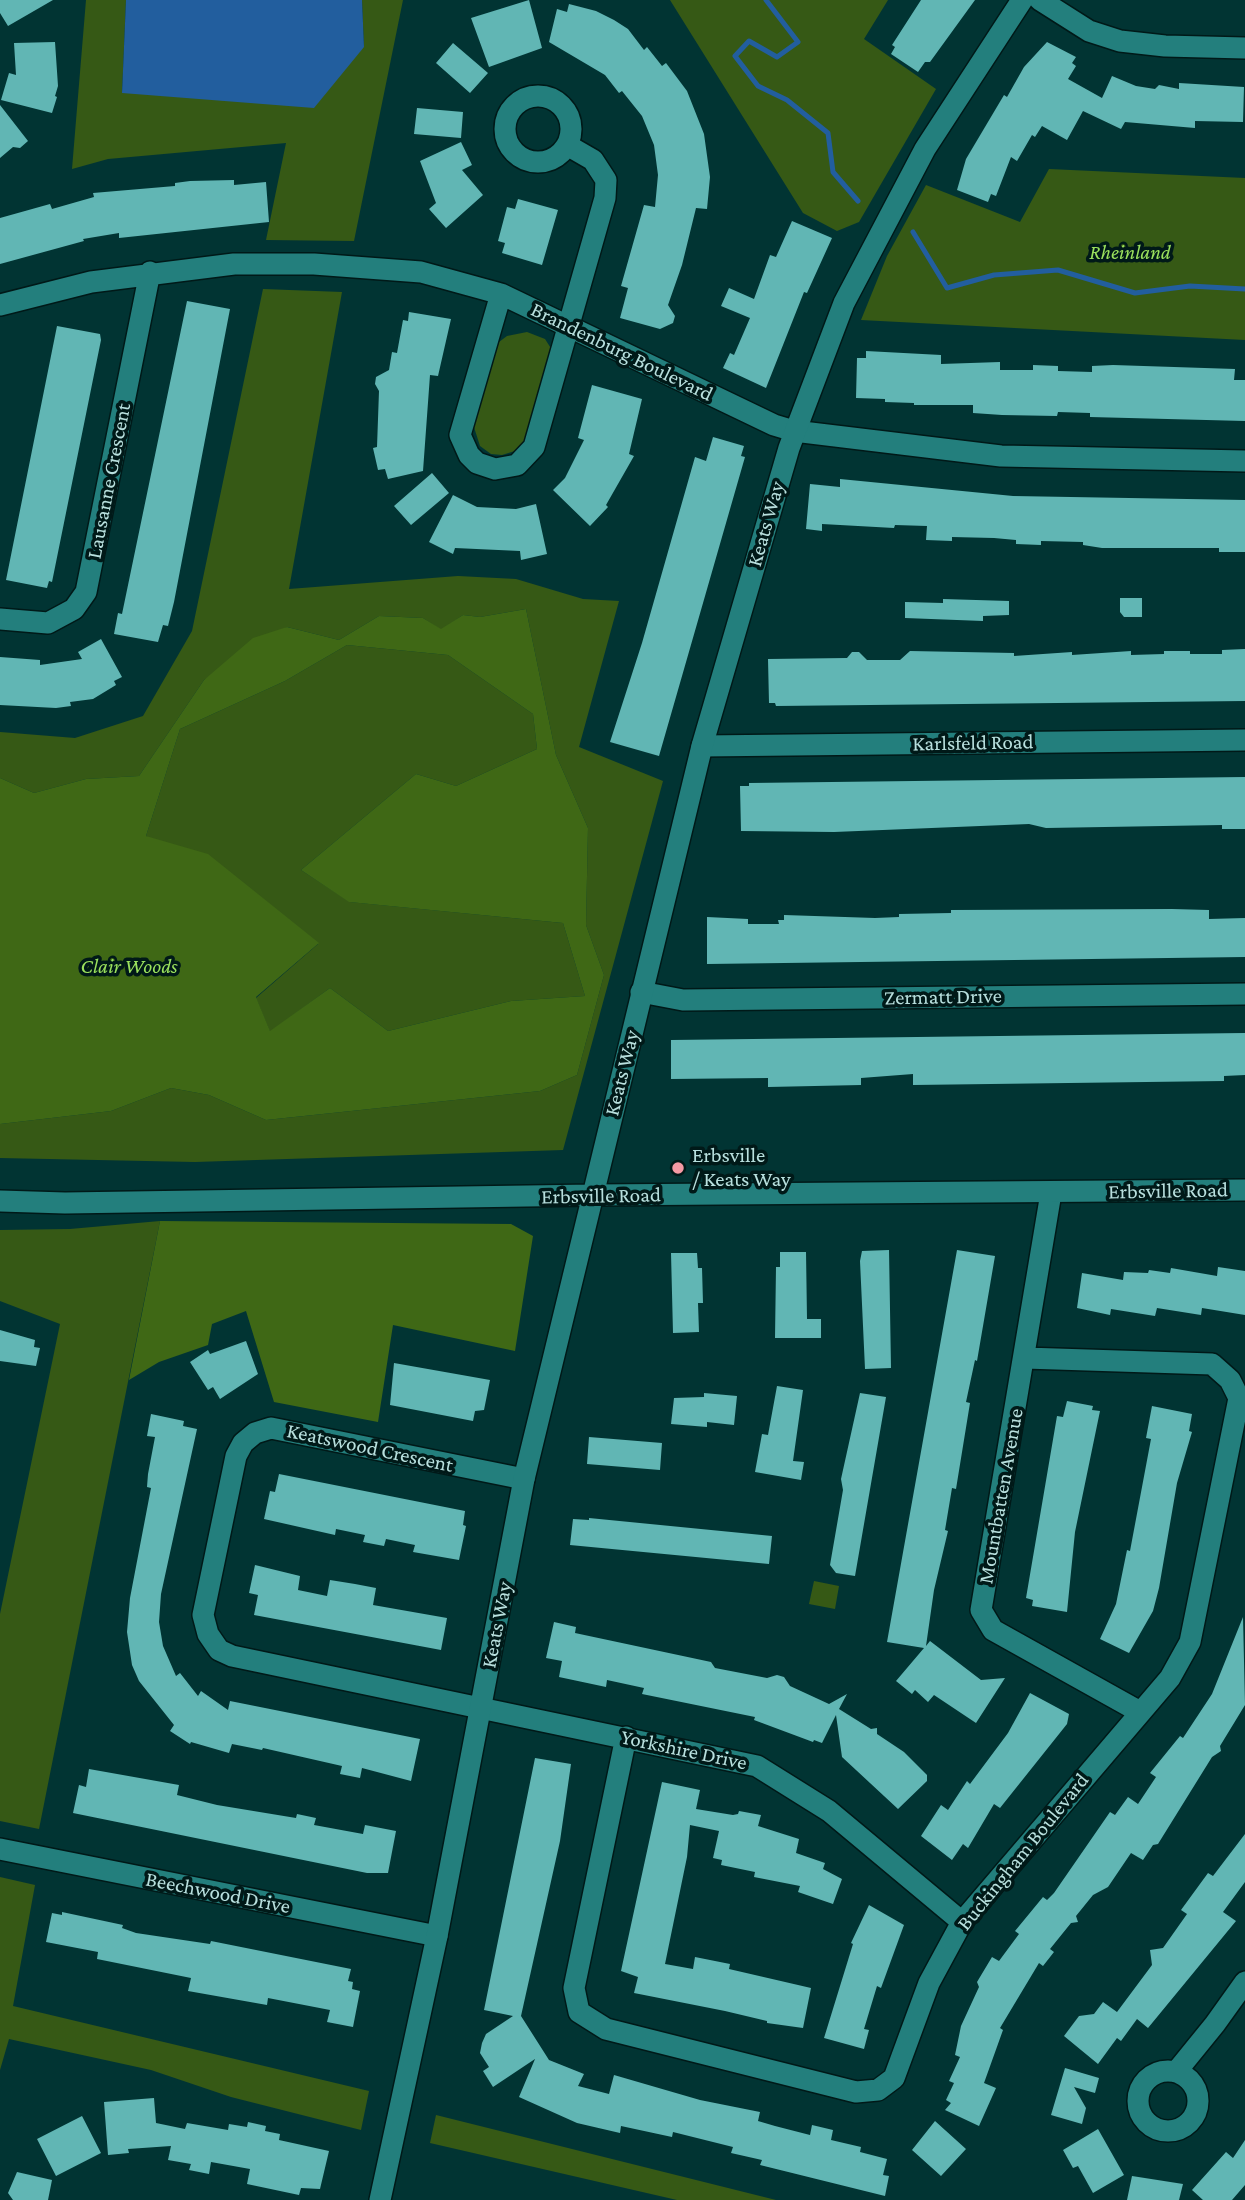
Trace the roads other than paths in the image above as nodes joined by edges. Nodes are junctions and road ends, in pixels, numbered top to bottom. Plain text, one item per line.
1 (1021, 0) edge
2 (1040, 0) edge
3 (1245, 48) edge
4 (567, 145) dead end
5 (150, 272) junction
6 (501, 294) junction
7 (0, 306) edge
8 (567, 327) junction
9 (794, 431) junction
10 (1245, 461) edge
11 (0, 619) edge
12 (1245, 740) edge
13 (702, 746) junction
14 (641, 992) junction
15 (1245, 995) edge
16 (1245, 1190) edge
17 (1051, 1194) junction
18 (593, 1195) junction
19 (0, 1200) edge
20 (1025, 1358) junction
21 (524, 1479) junction
22 (482, 1706) junction
23 (1140, 1712) junction
24 (626, 1737) junction
25 (0, 1849) edge
26 (962, 1922) junction
27 (437, 1936) junction
28 (1245, 1982) edge
29 (1176, 2072) dead end
30 (380, 2200) edge

1 - 9 street, Keats Way
2 - 3 street
4 - 8 street
5 - 6 street, Brandenburg Boulevard
5 - 7 street, Brandenburg Boulevard
5 - 11 street, Lausanne Crescent
6 - 8 street, Brandenburg Boulevard
6 - 8 street
8 - 9 street, Brandenburg Boulevard
9 - 10 street, Brandenburg Boulevard
9 - 13 street, Keats Way
12 - 13 street, Karlsfeld Road
13 - 14 street, Keats Way
14 - 15 street, Zermatt Drive
14 - 18 street, Keats Way
16 - 17 street, Erbsville Road
17 - 18 street, Erbsville Road
17 - 20 street, Mountbatten Avenue
18 - 19 street, Erbsville Road
18 - 21 street, Keats Way
20 - 23 street, Mountbatten Avenue
20 - 23 street, Buckingham Boulevard
21 - 22 street, Keats Way
21 - 22 street, Keatswood Crescent
22 - 24 street, Yorkshire Drive
22 - 27 street, Keats Way
23 - 26 street, Buckingham Boulevard
24 - 26 street, Yorkshire Drive
24 - 26 street, Buckingham Boulevard
25 - 27 street, Beechwood Drive
27 - 30 street, Keats Way
28 - 29 street

